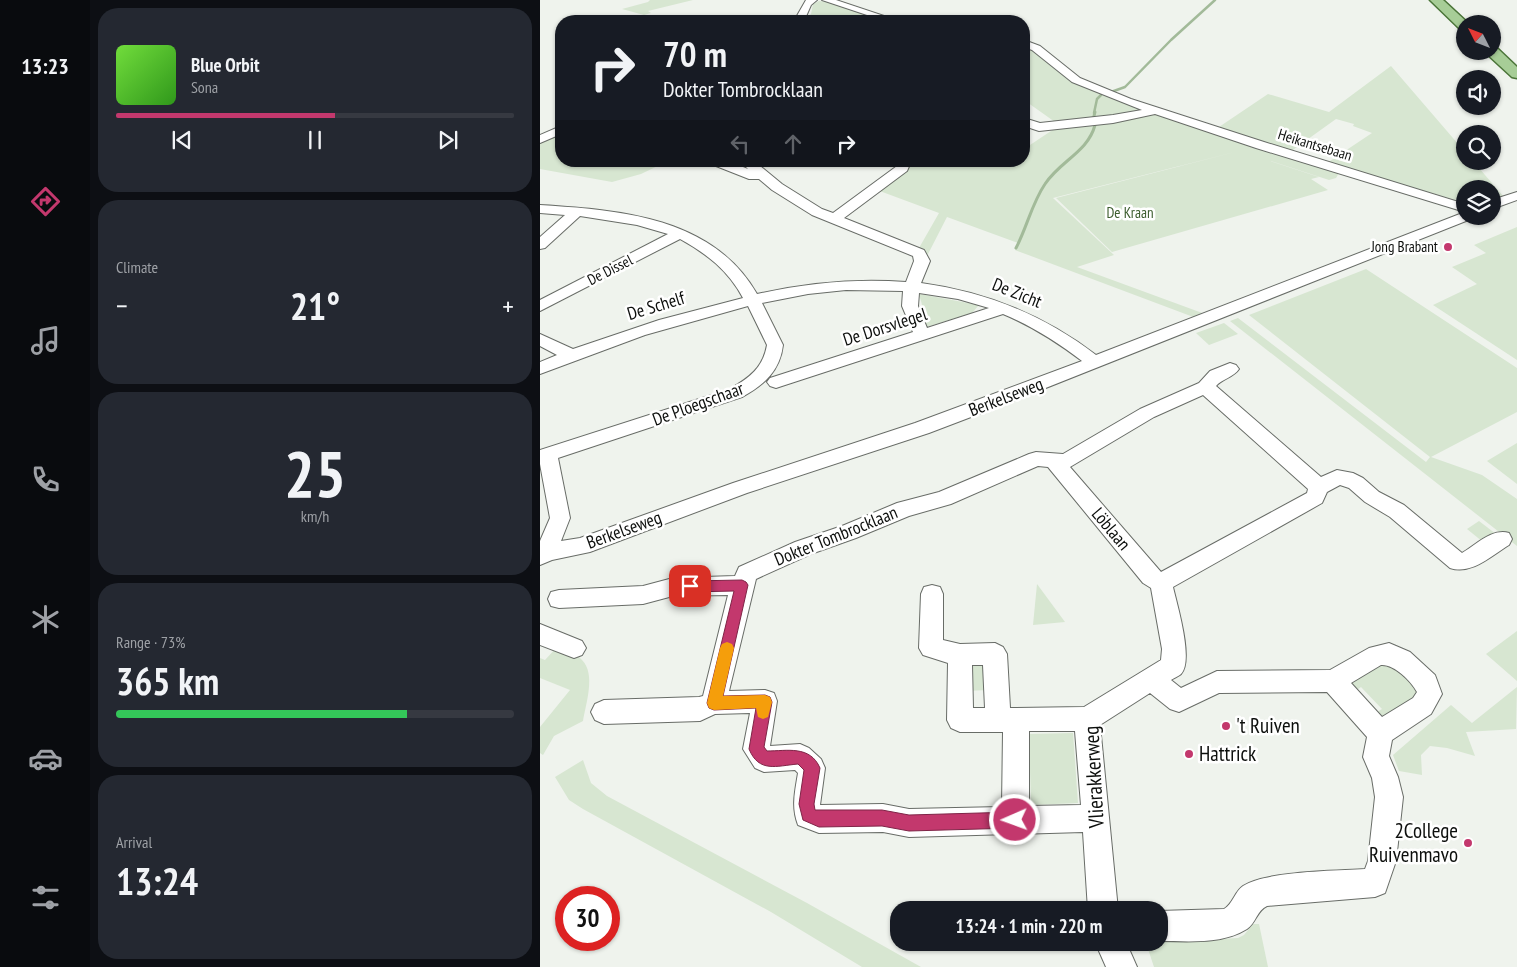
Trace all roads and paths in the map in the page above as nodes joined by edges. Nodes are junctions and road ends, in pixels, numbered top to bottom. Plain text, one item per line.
1 (812, 0) edge
2 (827, 0) edge
3 (1436, 0) edge
4 (1450, 0) edge
5 (802, 15) edge
6 (875, 15) edge
7 (1467, 15) edge
8 (1456, 19) edge
9 (1501, 45) edge
10 (1030, 46) edge
11 (1501, 59) edge
12 (1517, 59) edge
13 (1517, 74) edge
14 (1156, 111) junction
15 (1030, 124) edge
16 (555, 132) edge
17 (540, 138) edge
18 (731, 167) edge
19 (753, 167) edge
20 (902, 167) edge
21 (762, 175) junction
22 (1515, 196) dead end
23 (1501, 201) edge
24 (1456, 205) edge
25 (540, 208) edge
26 (577, 212) junction
27 (834, 219) junction
28 (1456, 220) edge
29 (680, 234) junction
30 (540, 245) edge
31 (913, 287) junction
32 (753, 301) junction
33 (540, 306) edge
34 (1005, 308) junction
35 (923, 336) junction
36 (540, 339) edge
37 (572, 355) junction
38 (1096, 363) junction
39 (540, 368) edge
40 (1230, 369) dead end
41 (776, 382) dead end
42 (1206, 387) junction
43 (544, 455) edge
44 (1052, 460) junction
45 (1319, 487) junction
46 (1501, 539) dead end
47 (543, 554) edge
48 (1161, 583) junction
49 (742, 585) junction
50 (932, 594) dead end
51 (559, 599) dead end
52 (540, 634) edge
53 (574, 648) dead end
54 (960, 655) junction
55 (1152, 680) junction
56 (1333, 680) junction
57 (714, 703) junction
58 (604, 712) dead end
59 (1087, 719) junction
60 (1007, 720) junction
61 (1380, 733) junction
62 (1094, 818) junction
63 (1015, 820) junction
64 (1102, 901) edge
65 (1168, 926) edge
66 (1114, 951) edge
67 (1122, 967) edge

1 - 5 street
2 - 6 street
3 - 8 main road
4 - 7 main road
9 - 12 main road
10 - 14 street, Heikantsebaan
11 - 13 main road
14 - 15 street, Heikantsebaan
14 - 24 street, Heikantsebaan
16 - 17 street
18 - 21 street
19 - 21 street
20 - 27 street
21 - 27 street
22 - 23 street
25 - 26 street, De Ploegschaar
26 - 29 street, De Ploegschaar
26 - 30 street
27 - 31 street
28 - 38 street, Berkelseweg
29 - 32 street, De Ploegschaar
29 - 33 street, De Dissel
31 - 32 street, De Zicht
31 - 34 street, De Zicht
31 - 35 street
32 - 37 street, De Schelf
32 - 43 street, De Ploegschaar
34 - 35 street, De Dorsvlegel
34 - 38 street, De Zicht
35 - 41 street, De Dorsvlegel
36 - 37 street
37 - 39 street, De Schelf
38 - 47 street, Berkelseweg
40 - 42 street
42 - 44 street
42 - 45 street
43 - 47 street, De Ploegschaar
44 - 48 street, Löblaan
44 - 49 street, Dokter Tombrocklaan
45 - 46 street
45 - 48 street
48 - 55 street, Vlierakkerweg
49 - 51 street
49 - 57 street, Dokter Tombrocklaan
50 - 54 street
52 - 53 street
54 - 60 street
54 - 60 street
55 - 56 street
55 - 59 street, Vlierakkerweg
56 - 61 street
56 - 61 street
57 - 58 street
57 - 63 street
59 - 60 street
59 - 62 street, Vlierakkerweg
60 - 63 street
61 - 65 street
62 - 63 street
62 - 64 street, Vlierakkerweg
66 - 67 street

